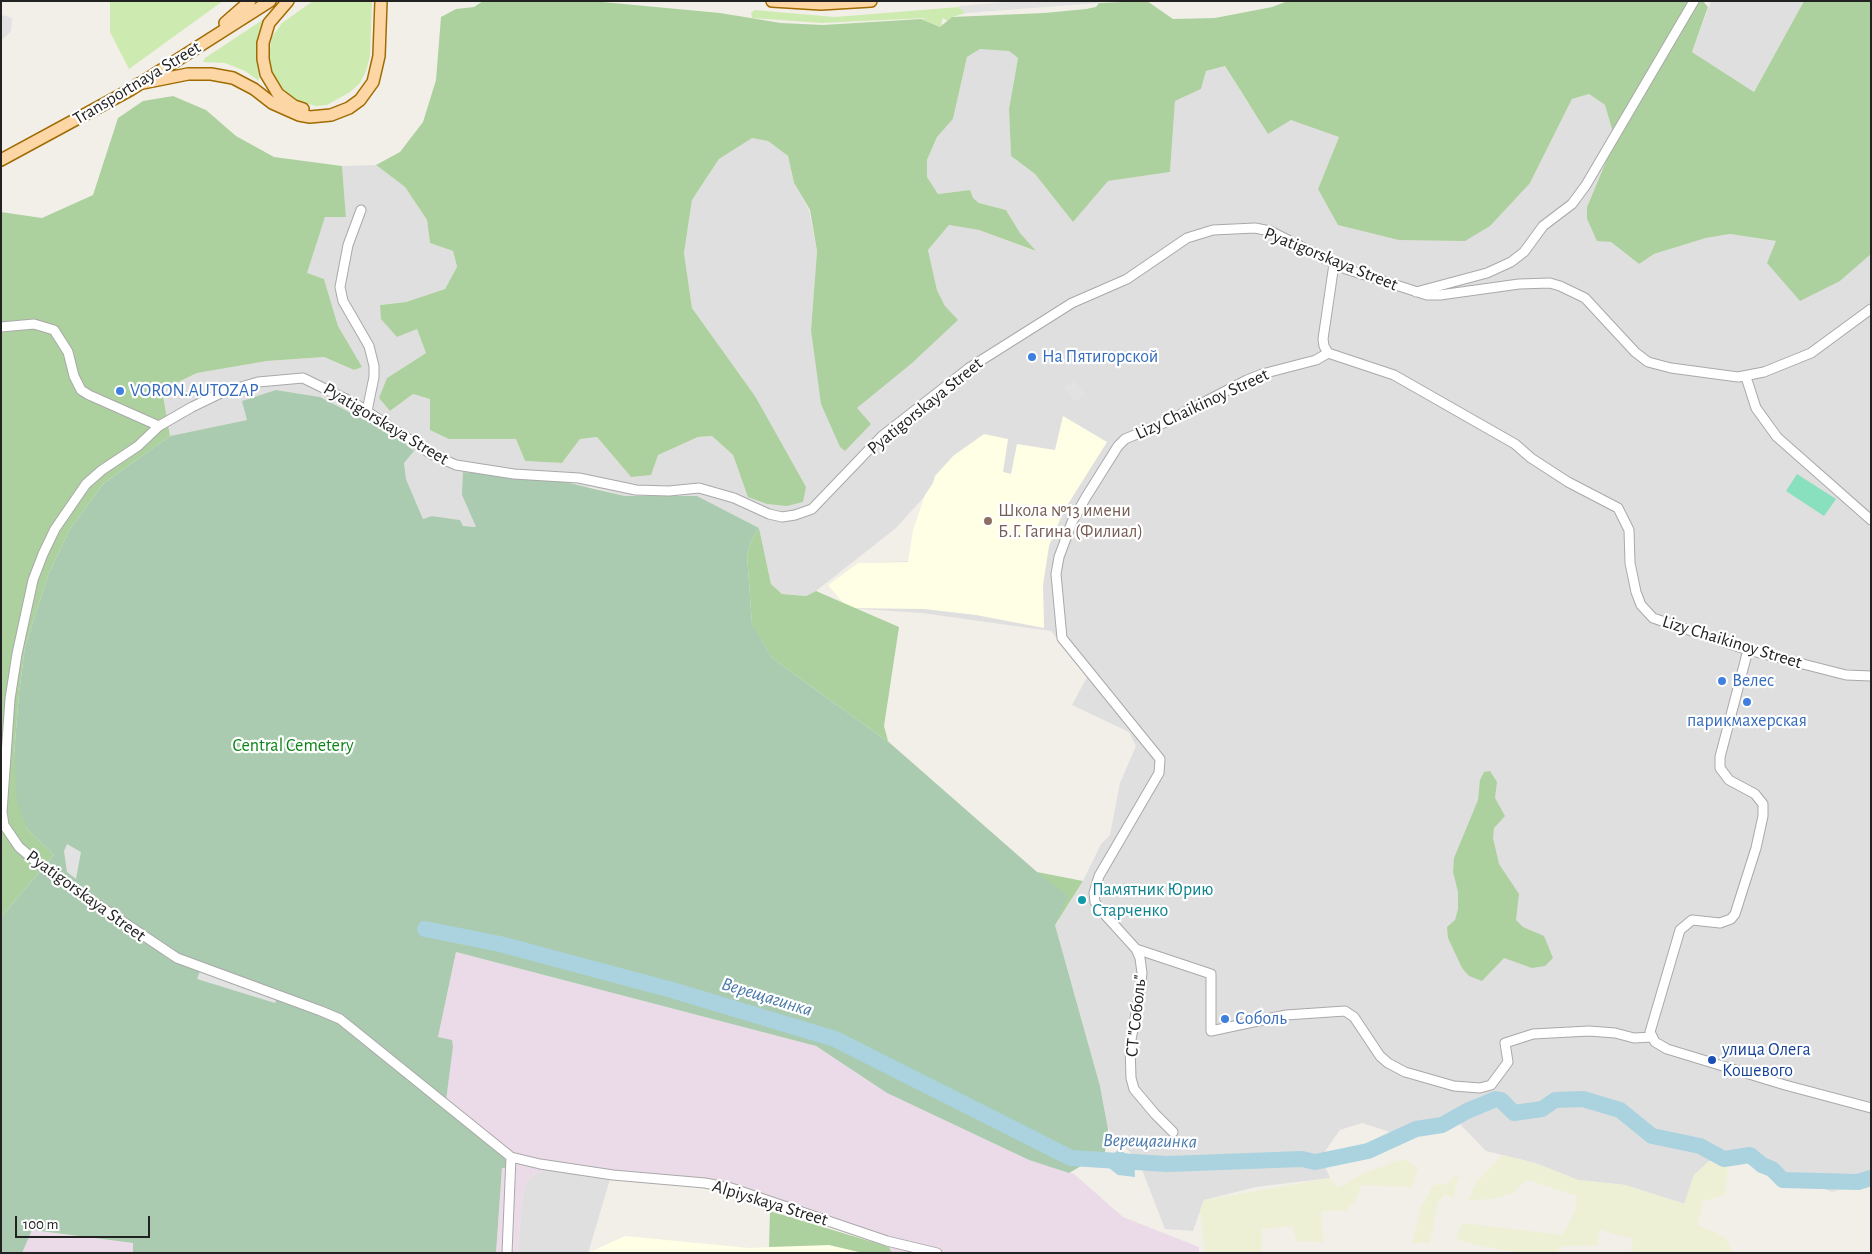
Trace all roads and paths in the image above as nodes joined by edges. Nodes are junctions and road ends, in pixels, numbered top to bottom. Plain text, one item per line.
1 (250, 1) edge
2 (270, 1) edge
3 (288, 1) edge
4 (381, 1) edge
5 (772, 1) edge
6 (871, 1) edge
7 (1694, 1) edge
8 (202, 44) junction
9 (138, 84) junction
10 (349, 108) junction
11 (1, 160) edge
12 (361, 210) dead end
13 (1334, 264) junction
14 (1413, 292) junction
15 (1871, 309) edge
16 (1, 327) edge
17 (1328, 353) junction
18 (1746, 378) junction
19 (367, 411) junction
20 (159, 426) junction
21 (1871, 520) edge
22 (1748, 650) junction
23 (1871, 676) edge
24 (1095, 902) joint
25 (1136, 949) junction
26 (1652, 1037) junction
27 (1871, 1108) edge
28 (1173, 1132) dead end
29 (510, 1157) junction
30 (507, 1253) edge
31 (937, 1253) edge

1 - 8 main road
2 - 8 main road, Transportnaya Street
3 - 10 main road
4 - 10 main road
5 - 6 main road
7 - 14 street, Pyatigorskaya Street
8 - 9 main road, Transportnaya Street
9 - 10 main road
9 - 11 main road, Transportnaya Street
12 - 19 street
13 - 14 street, Pyatigorskaya Street
13 - 17 street
13 - 19 street, Pyatigorskaya Street
14 - 18 street, Pyatigorskaya Street
15 - 18 street, Pyatigorskaya Street
16 - 20 street
17 - 22 street, Lizy Chaikinoy Street
17 - 24 street, Lizy Chaikinoy Street
18 - 21 street
19 - 20 street, Pyatigorskaya Street
20 - 29 street, Pyatigorskaya Street
22 - 23 street, Lizy Chaikinoy Street
22 - 26 street
24 - 25 street, СТ "Соболь"
25 - 26 street
25 - 28 street, СТ "Соболь"
26 - 27 street
29 - 30 street
29 - 31 street, Alpiyskaya Street

